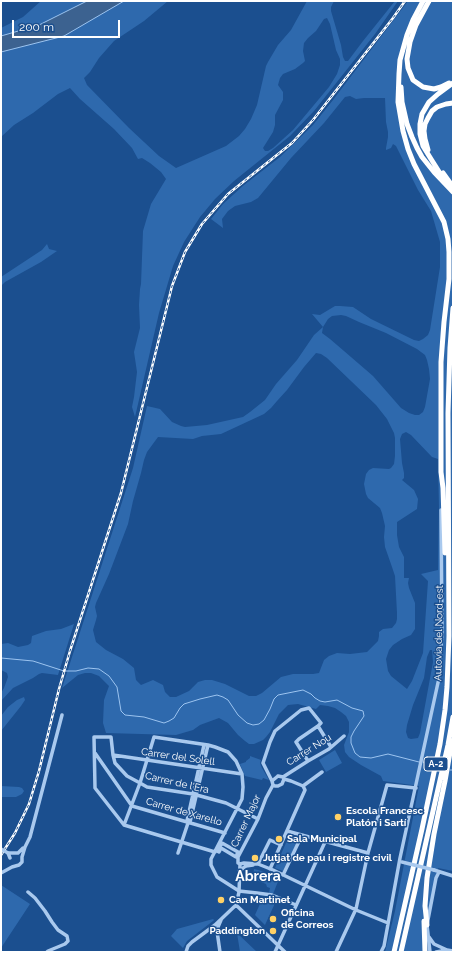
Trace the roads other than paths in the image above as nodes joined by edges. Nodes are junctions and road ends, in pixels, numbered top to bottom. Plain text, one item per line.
1 (423, 1) edge
2 (429, 1) edge
3 (406, 43) junction
4 (453, 82) edge
5 (453, 103) edge
6 (452, 190) edge
7 (453, 265) edge
8 (449, 279) junction
9 (453, 308) edge
10 (441, 472) junction
11 (448, 587) junction
12 (62, 715) dead end
13 (453, 718) edge
14 (318, 726) junction
15 (344, 736) dead end
16 (206, 745) junction
17 (331, 747) junction
18 (95, 753) junction
19 (113, 755) junction
20 (147, 760) junction
21 (308, 761) junction
22 (201, 768) junction
23 (322, 772) dead end
24 (242, 774) junction
25 (284, 778) junction
26 (311, 780) junction
27 (140, 783) junction
28 (272, 783) junction
29 (303, 786) junction
30 (416, 788) junction
31 (305, 790) junction
32 (194, 795) junction
33 (132, 806) junction
34 (238, 809) junction
35 (258, 819) junction
36 (188, 822) junction
37 (124, 825) junction
38 (287, 831) junction
39 (225, 833) junction
40 (302, 835) junction
41 (182, 842) junction
42 (324, 842) junction
43 (281, 845) junction
44 (24, 847) junction
45 (1, 849) edge
46 (215, 852) junction
47 (8, 853) junction
48 (178, 853) dead end
49 (368, 853) junction
50 (16, 854) junction
51 (22, 857) junction
52 (236, 857) joint
53 (10, 858) junction
54 (401, 862) junction
55 (10, 864) dead end
56 (240, 864) junction
57 (258, 864) junction
58 (16, 866) junction
59 (246, 866) junction
60 (264, 866) junction
61 (8, 869) junction
62 (270, 869) junction
63 (239, 871) junction
64 (439, 872) junction
65 (1, 873) edge
66 (283, 875) junction
67 (453, 876) edge
68 (304, 886) junction
69 (239, 891) junction
70 (28, 892) dead end
71 (236, 905) junction
72 (296, 905) junction
73 (425, 906) junction
74 (356, 910) junction
75 (222, 918) junction
76 (388, 923) junction
77 (428, 925) junction
78 (208, 930) junction
79 (217, 935) junction
80 (429, 937) junction
81 (278, 945) junction
82 (447, 950) junction
83 (453, 951) edge
84 (47, 952) edge
85 (186, 952) edge
86 (220, 952) edge
87 (275, 952) edge
88 (285, 952) edge
89 (336, 952) edge
90 (381, 952) edge
91 (393, 952) edge
92 (401, 952) edge
93 (425, 952) edge
94 (430, 952) edge
95 (436, 952) edge

1 - 3 highway
2 - 4 highway
3 - 6 highway
3 - 8 highway
4 - 6 highway
5 - 6 highway
7 - 8 highway
8 - 10 highway
9 - 11 highway, Autovia del Nord-est / A-2
10 - 11 highway
10 - 30 street
11 - 91 highway, Autovia del Nord-est / A-2
12 - 44 street
13 - 73 highway
13 - 92 highway, A-2
14 - 17 street
14 - 21 street
14 - 28 street
15 - 17 street, Carrer Nou
16 - 20 street
16 - 22 street
16 - 24 street
17 - 21 street, Carrer Nou
18 - 19 street, Carrer de l'Era
18 - 33 street, Carrer de Xarel·lo
18 - 37 street
19 - 20 street, Carrer del Solell
19 - 27 street, Carrer de l'Era
20 - 22 street, Carrer del Solell
20 - 27 street
21 - 25 street, Carrer Nou
22 - 24 street, Carrer del Solell
22 - 32 street
23 - 26 street
24 - 34 street
25 - 28 street
25 - 28 street
25 - 29 street
26 - 29 street
26 - 31 street
27 - 32 street, Carrer de l'Era
27 - 33 street
28 - 35 street, Carrer Major
29 - 31 street
30 - 49 street
30 - 54 street
31 - 38 street
32 - 34 street, Carrer de l'Era
32 - 36 street
33 - 36 street, Carrer de Xarel·lo
33 - 37 street
34 - 35 street, Carrer de l'Era
34 - 39 street
35 - 56 street, Carrer Major
36 - 39 street, Carrer de Xarel·lo
36 - 41 street
37 - 41 street
38 - 40 street
38 - 43 street
39 - 46 street
40 - 42 street
40 - 66 street
41 - 46 street
41 - 48 street
42 - 49 street
42 - 68 street
43 - 57 street
43 - 62 street
44 - 50 street
44 - 51 street
45 - 47 street, bridge
46 - 69 street
47 - 50 street
47 - 53 street
49 - 74 street
50 - 51 street
50 - 53 street
51 - 58 street
52 - 52 street
53 - 58 street
54 - 64 street, bridge
54 - 76 street
55 - 61 street
56 - 57 street
56 - 59 street
56 - 63 street, Carrer Major
57 - 60 street
58 - 61 street
59 - 60 street
59 - 63 street
60 - 62 street
61 - 65 street
62 - 66 street
63 - 69 street, Carrer Major
64 - 67 street
64 - 77 street
66 - 68 street
68 - 72 street
68 - 74 street
69 - 71 street, Carrer Major
69 - 72 street
70 - 84 street
71 - 75 street
71 - 81 street
72 - 81 street
73 - 77 highway
73 - 93 highway
74 - 76 street
74 - 89 street
75 - 78 street
75 - 79 street
76 - 90 street
77 - 80 street
78 - 79 street
78 - 85 street
79 - 86 street
80 - 82 street
80 - 94 street
81 - 87 street
81 - 88 street
82 - 83 street
82 - 95 street

